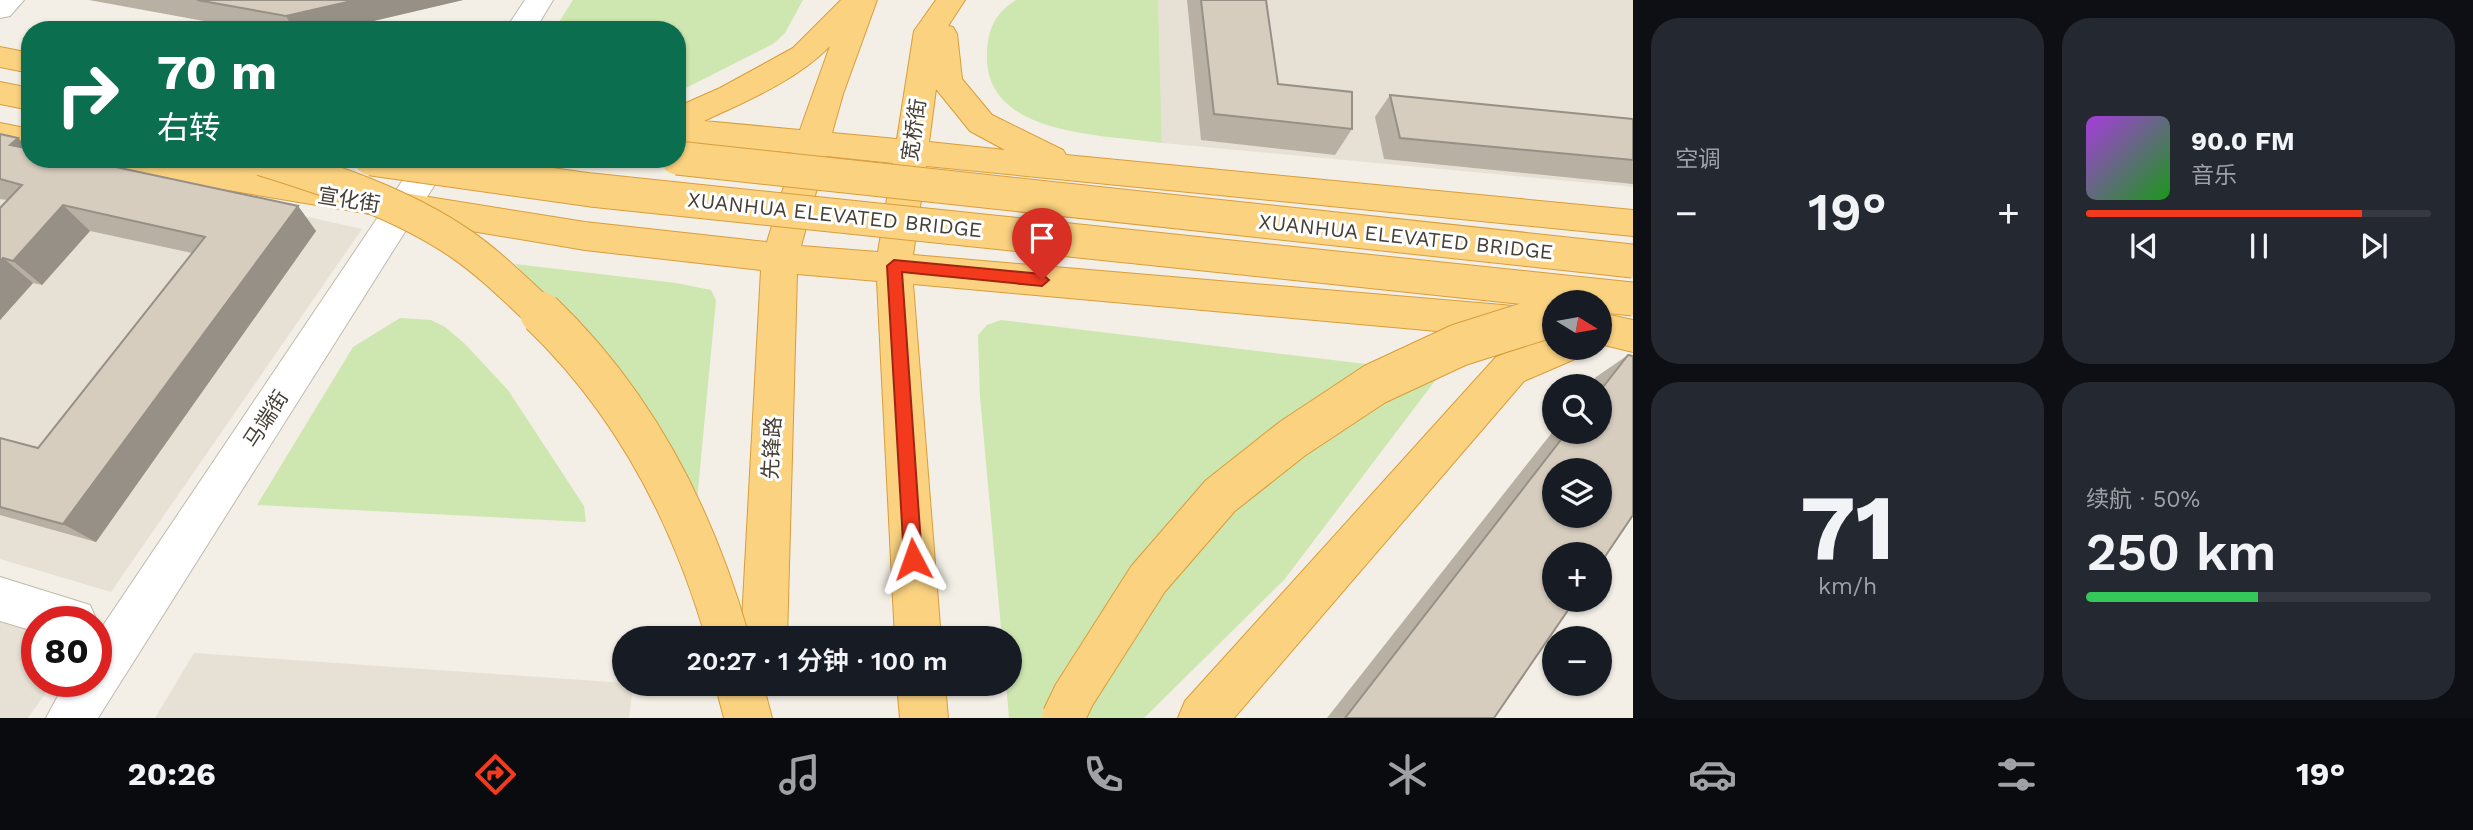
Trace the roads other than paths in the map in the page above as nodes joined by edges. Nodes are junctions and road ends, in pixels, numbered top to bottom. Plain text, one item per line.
1 (10, 0) edge
2 (539, 0) edge
3 (860, 0) edge
4 (947, 4) edge
5 (0, 9) edge
6 (526, 21) edge
7 (0, 32) edge
8 (21, 36) edge
9 (0, 57) edge
10 (21, 61) edge
11 (0, 93) edge
12 (21, 97) edge
13 (686, 116) edge
14 (686, 131) edge
15 (0, 135) edge
16 (21, 139) edge
17 (813, 143) junction
18 (911, 153) junction
19 (686, 160) edge
20 (166, 168) edge
21 (289, 168) edge
22 (429, 168) edge
23 (435, 168) edge
24 (1072, 169) junction
25 (403, 209) junction
26 (1633, 223) edge
27 (780, 258) junction
28 (1633, 261) edge
29 (894, 266) junction
30 (1633, 300) edge
31 (1542, 319) edge
32 (1612, 322) edge
33 (1542, 325) edge
34 (1542, 356) edge
35 (0, 599) edge
36 (24, 606) edge
37 (723, 626) edge
38 (765, 626) edge
39 (917, 626) edge
40 (112, 629) edge
41 (742, 696) edge
42 (761, 696) edge
43 (922, 696) edge
44 (83, 697) edge
45 (70, 718) edge
46 (748, 718) edge
47 (760, 718) edge
48 (924, 718) edge
49 (1063, 718) edge
50 (1202, 718) edge

1 - 5 street
2 - 6 street
3 - 13 highway
3 - 17 highway
4 - 18 highway, 宽桥街
4 - 24 highway
7 - 8 highway
9 - 10 highway
11 - 12 highway
14 - 17 highway
15 - 16 highway
17 - 18 highway
17 - 27 highway
18 - 24 highway
18 - 29 highway, 宽桥街
19 - 28 highway, XUANHUA ELEVATED BRIDGE, bridge
20 - 25 highway, 宣化街
21 - 37 highway, bridge
22 - 25 street, 马端街
23 - 30 highway, XUANHUA ELEVATED BRIDGE, bridge
24 - 26 highway
25 - 27 highway, 宣化街
25 - 40 street, 马端街
27 - 29 highway, 宣化街
27 - 38 highway, 先锋路
29 - 33 highway, 宣化街
29 - 39 highway
30 - 32 highway
31 - 49 highway, bridge
34 - 50 highway
35 - 36 street
41 - 46 highway
42 - 47 highway
43 - 48 highway
44 - 45 street, 马端街

